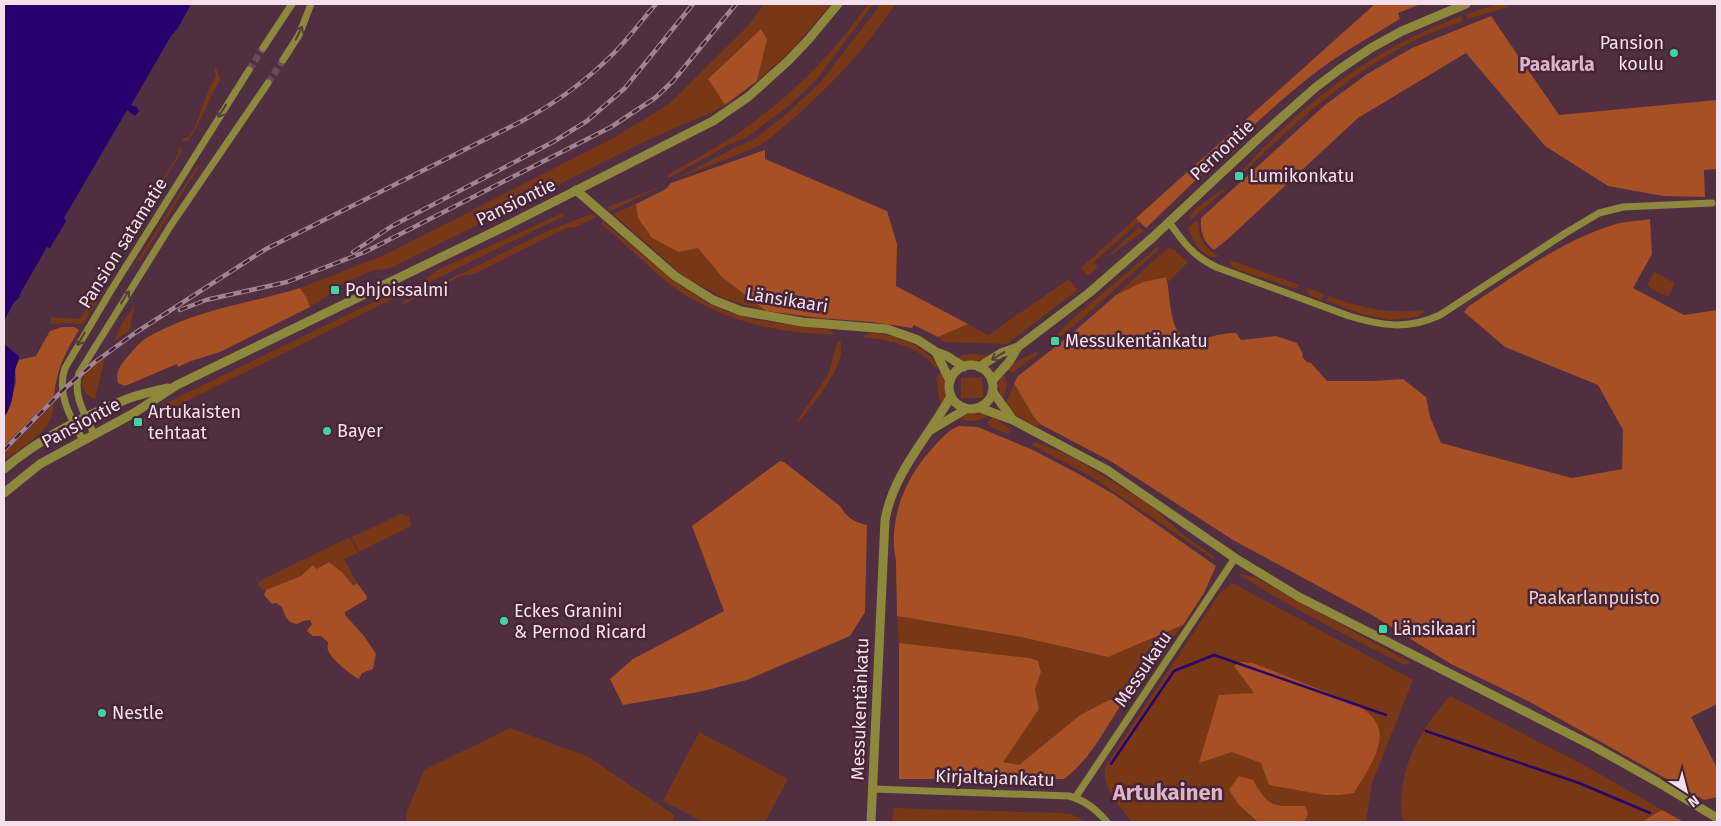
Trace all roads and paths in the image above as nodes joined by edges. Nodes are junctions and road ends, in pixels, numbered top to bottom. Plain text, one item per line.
1 (292, 4) edge
2 (311, 4) edge
3 (838, 4) edge
4 (1466, 4) edge
5 (263, 48) tunnel mouth
6 (283, 60) tunnel mouth
7 (249, 70) tunnel mouth
8 (268, 82) tunnel mouth
9 (576, 190) junction
10 (1712, 203) dead end
11 (1169, 222) junction
12 (1018, 347) junction
13 (936, 352) junction
14 (964, 367) junction
15 (979, 367) junction
16 (950, 381) junction
17 (992, 381) junction
18 (177, 385) junction
19 (993, 392) junction
20 (951, 396) junction
21 (980, 408) junction
22 (966, 409) junction
23 (86, 417) junction
24 (1013, 420) junction
25 (74, 424) junction
26 (931, 430) junction
27 (94, 434) junction
28 (83, 440) junction
29 (4, 469) edge
30 (4, 493) edge
31 (1235, 558) junction
32 (873, 789) junction
33 (1075, 798) junction
34 (1717, 818) edge
35 (872, 822) edge
36 (1106, 822) edge

1 - 5 street
6 -> 2 street
3 - 9 street, Pansiontie
4 - 11 street, Pernontie
7 -> 25 street, Pansion satamatie
23 -> 8 street, Pansion satamatie
9 - 13 street, Länsikaari
9 - 18 street, Pansiontie
10 - 11 street
11 - 12 street, Pernontie
12 -> 15 street, Pernontie
12 - 17 street, Pernontie
13 - 14 street, Länsikaari
13 - 16 street
14 - 15 street
14 - 16 street
15 - 17 street
16 - 20 street
17 - 19 street
18 - 23 street, Pansiontie
18 - 27 street, Pansiontie
19 - 21 street
19 - 24 street
20 - 22 street
20 - 26 street, Messukentänkatu
21 - 22 street
21 - 24 street
22 - 26 street, Messukentänkatu
23 - 25 street, Pansiontie
23 - 27 street, Pansion satamatie
24 - 31 street
25 - 28 street, Pansion satamatie
25 - 29 street, Pansiontie
26 - 32 street, Messukentänkatu
27 - 28 street, Pansiontie
28 - 30 street, Pansiontie
31 - 33 street, Messukatu
31 - 34 street
32 - 33 street, Kirjaltajankatu
32 - 35 street, Messukentänkatu
33 - 36 street, Kirjaltajankatu

